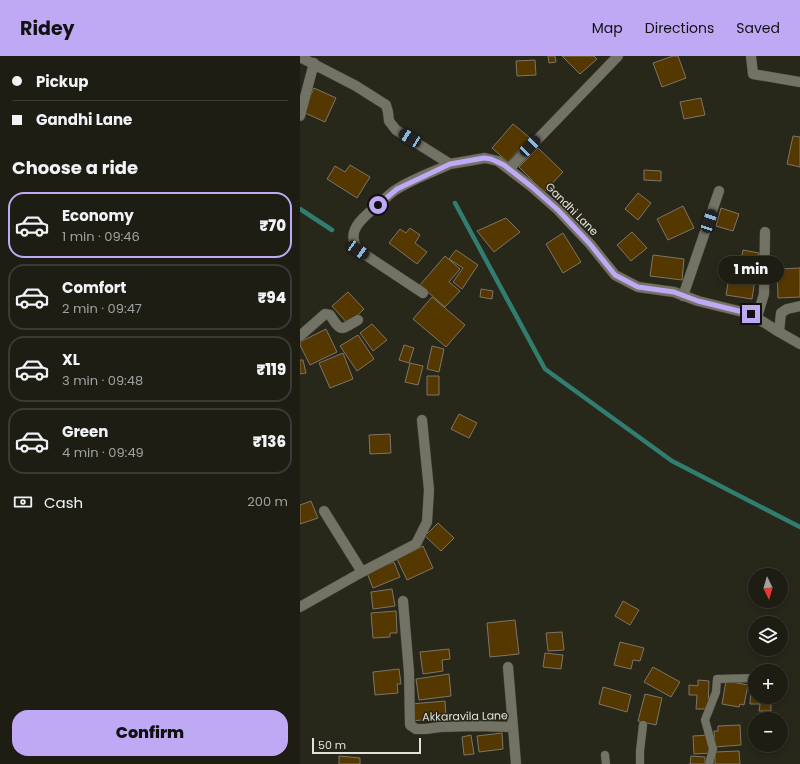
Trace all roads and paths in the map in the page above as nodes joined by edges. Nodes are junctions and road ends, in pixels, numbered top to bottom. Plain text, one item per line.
1 (618, 56) edge
2 (751, 56) edge
3 (300, 57) edge
4 (314, 63) junction
5 (800, 82) edge
6 (300, 116) edge
7 (450, 164) junction
8 (508, 169) junction
9 (719, 191) dead end
10 (765, 232) dead end
11 (423, 293) dead end
12 (683, 296) junction
13 (800, 306) edge
14 (757, 317) junction
15 (358, 320) dead end
16 (779, 332) junction
17 (300, 336) edge
18 (800, 344) edge
19 (422, 420) dead end
20 (324, 511) dead end
21 (362, 572) junction
22 (403, 601) dead end
23 (300, 607) edge
24 (508, 667) dead end
25 (748, 678) edge
26 (643, 725) dead end
27 (513, 727) junction
28 (605, 755) dead end
29 (516, 764) edge
30 (606, 764) edge
31 (640, 764) edge
32 (709, 764) edge

1 - 8 street
2 - 5 street
3 - 4 street
4 - 6 street
4 - 7 street
7 - 8 street, Gandhi Lane
7 - 11 street, Gandhi Lane
8 - 12 street, Gandhi Lane
9 - 12 street
10 - 14 street
12 - 14 street, Gandhi Lane
13 - 16 street
14 - 16 street, Gandhi Lane
15 - 17 street
16 - 18 street, Gandhi Lane
19 - 21 street
20 - 21 street
21 - 23 street
22 - 27 street, Akkaravila Lane
24 - 27 street
25 - 32 lane
26 - 31 lane
27 - 29 street, Akkaravila Lane
28 - 30 lane

